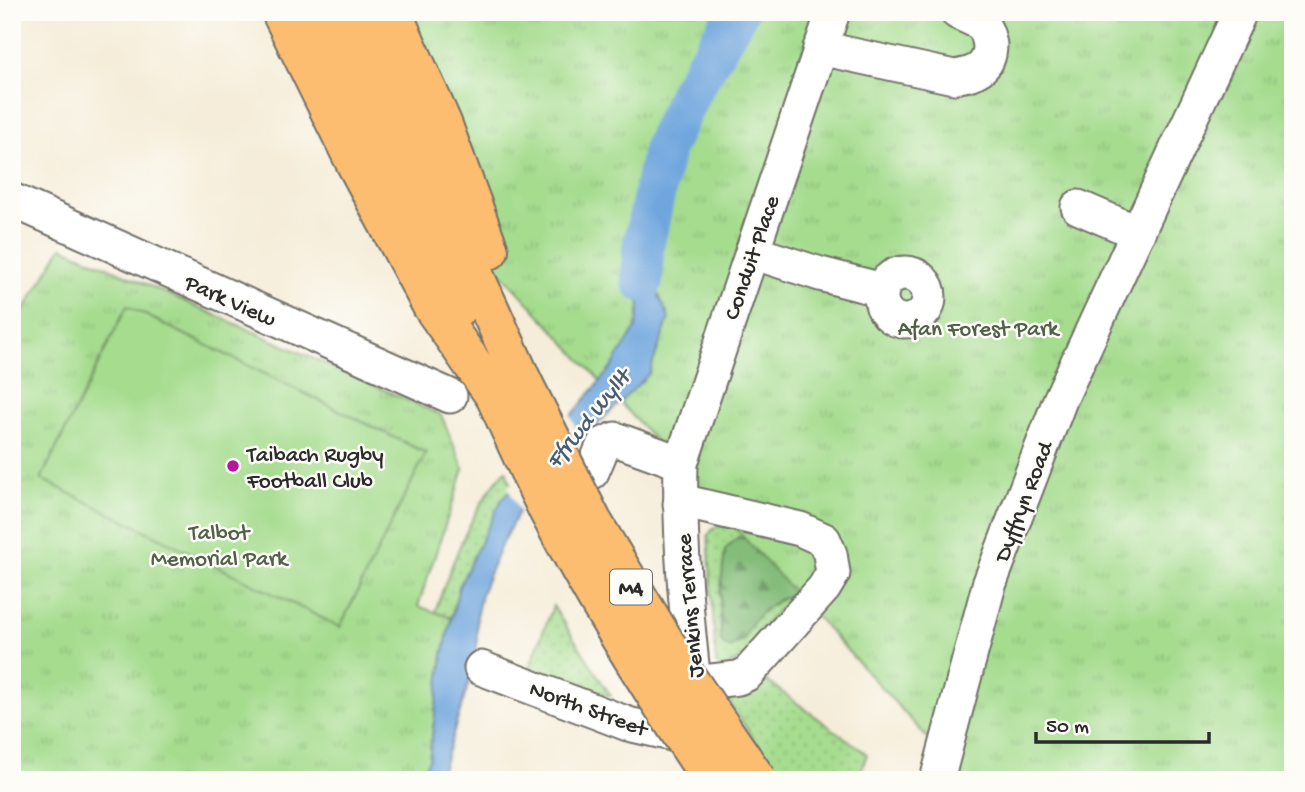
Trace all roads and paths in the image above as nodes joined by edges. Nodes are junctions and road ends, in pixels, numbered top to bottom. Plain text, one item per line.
1 (281, 12) edge
2 (319, 12) edge
3 (355, 12) edge
4 (392, 12) edge
5 (833, 12) edge
6 (957, 12) edge
7 (1240, 12) edge
8 (820, 48) junction
9 (12, 200) edge
10 (1078, 207) dead end
11 (1138, 233) junction
12 (752, 252) junction
13 (882, 289) dead end
14 (510, 379) junction
15 (450, 396) dead end
16 (681, 463) junction
17 (592, 472) dead end
18 (680, 504) junction
19 (481, 668) dead end
20 (698, 695) junction
21 (698, 740) junction
22 (689, 780) edge
23 (712, 780) edge
24 (757, 780) edge
25 (937, 780) edge

1 - 14 highway
2 - 14 highway, M4
3 - 14 highway, M4
4 - 14 highway
5 - 8 street, Conduit Place
6 - 8 street
7 - 11 street, Dyffryn Road
8 - 12 street, Conduit Place
9 - 15 street, Park View
10 - 11 street
11 - 25 street, Dyffryn Road
12 - 13 street
12 - 16 street, Conduit Place
14 - 23 highway, M4, bridge
14 - 24 highway, M4, bridge
16 - 17 street
16 - 18 street, Conduit Place
18 - 20 street, Jenkins Terrace
18 - 20 street
19 - 21 street, North Street
20 - 21 street, Jenkins Terrace
21 - 22 street, Jenkins Terrace

